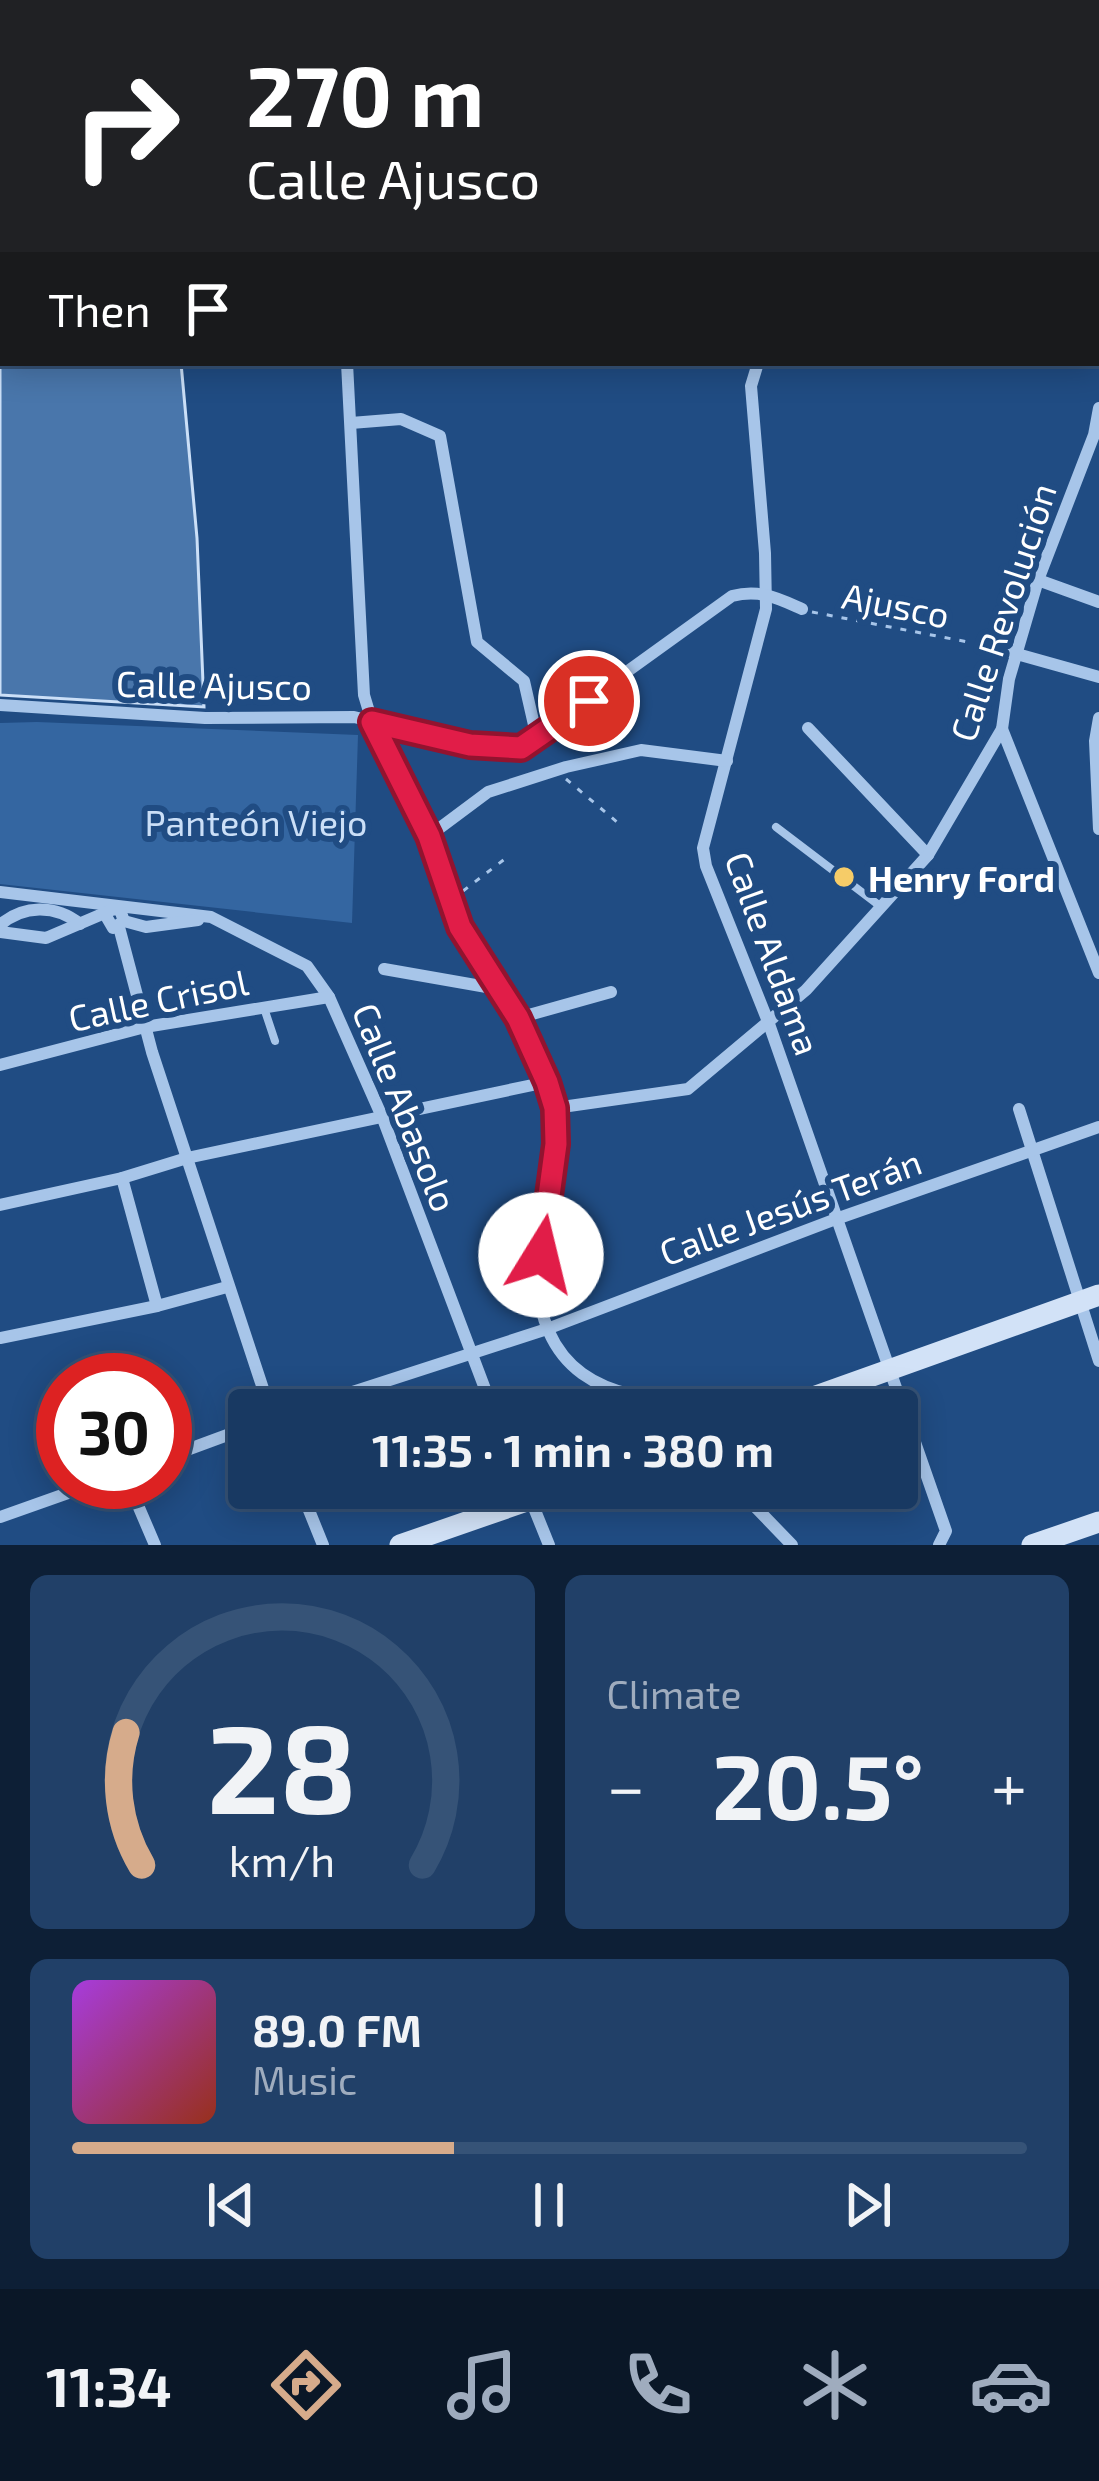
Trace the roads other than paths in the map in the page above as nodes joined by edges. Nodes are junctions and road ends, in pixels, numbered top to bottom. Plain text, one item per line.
1 (347, 366) edge
2 (753, 366) edge
3 (1099, 408) edge
4 (350, 423) junction
5 (1096, 436) edge
6 (1038, 580) junction
7 (766, 593) junction
8 (1099, 602) edge
9 (802, 609) road end
10 (981, 644) road end
11 (1016, 654) junction
12 (1099, 677) edge
13 (0, 705) edge
14 (1099, 718) edge
15 (372, 722) junction
16 (808, 728) dead end
17 (1002, 729) junction
18 (537, 738) junction
19 (727, 761) junction
20 (776, 827) dead end
21 (1099, 829) edge
22 (429, 836) junction
23 (928, 855) junction
24 (0, 892) edge
25 (881, 907) junction
26 (211, 917) junction
27 (80, 924) junction
28 (122, 924) junction
29 (0, 929) edge
30 (384, 969) dead end
31 (1099, 973) edge
32 (498, 989) junction
33 (611, 992) dead end
34 (329, 997) junction
35 (264, 1007) junction
36 (518, 1018) junction
37 (769, 1024) junction
38 (145, 1027) junction
39 (275, 1041) dead end
40 (0, 1065) edge
41 (547, 1082) junction
42 (555, 1108) junction
43 (1019, 1109) dead end
44 (383, 1119) junction
45 (1099, 1126) edge
46 (1030, 1150) junction
47 (187, 1158) junction
48 (122, 1178) junction
49 (0, 1205) edge
50 (836, 1219) junction
51 (227, 1287) junction
52 (1089, 1299) edge
53 (158, 1306) junction
54 (547, 1329) junction
55 (0, 1339) edge
56 (469, 1356) junction
57 (1099, 1361) edge
58 (890, 1370) junction
59 (263, 1389) edge
60 (364, 1389) edge
61 (484, 1389) edge
62 (612, 1389) edge
63 (837, 1389) edge
64 (228, 1434) edge
65 (192, 1448) edge
66 (36, 1504) edge
67 (140, 1509) edge
68 (308, 1509) edge
69 (491, 1509) edge
70 (535, 1509) edge
71 (757, 1509) edge
72 (0, 1517) edge
73 (1099, 1522) edge
74 (155, 1545) edge
75 (323, 1545) edge
76 (400, 1545) edge
77 (549, 1545) edge
78 (792, 1545) edge
79 (939, 1545) edge
80 (1032, 1545) edge

1 - 4 street
2 - 7 street, Calle Aldama
3 - 5 street, Calle Revolución
4 - 15 street
4 - 18 street
5 - 6 street, Calle Revolución
6 - 8 street
6 - 11 street, Calle Revolución
7 - 9 street
7 - 18 street, Calle Ajusco
7 - 19 street, Calle Aldama
10 - 11 street
11 - 12 street
11 - 17 street, Calle Revolución
13 - 15 street, Calle Ajusco
14 - 21 street
15 - 18 street, Calle Ajusco
15 - 22 street
16 - 23 street
17 - 23 street, Calle Revolución
17 - 31 street
19 - 22 street
19 - 37 street, Calle Aldama
20 - 25 lane
22 - 32 street
23 - 25 street, Calle Revolución
24 - 26 street
25 - 37 street, Calle Revolución
26 - 28 street
26 - 34 street, Calle Abasolo
27 - 28 street
27 - 29 street
27 - 29 street
28 - 38 street
30 - 32 street
32 - 36 street
33 - 36 street
34 - 35 street, Calle Crisol
34 - 44 street, Calle Abasolo
35 - 38 street, Calle Crisol
35 - 39 lane
36 - 41 street
37 - 42 street, Calle Revolución
37 - 50 street, Calle Aldama
38 - 40 street, Calle Crisol
38 - 47 street
41 - 42 street
41 - 44 street
42 - 54 street
43 - 46 street
44 - 47 street
44 - 56 street, Calle Abasolo
45 - 46 street, Calle Jesús Terán
46 - 50 street, Calle Jesús Terán
46 - 52 street
47 - 48 street
47 - 51 street
48 - 49 street
48 - 53 street
50 - 54 street, Calle Jesús Terán
50 - 58 street, Calle Aldama
51 - 53 street
51 - 59 street
52 - 57 street
52 - 58 main road
53 - 55 street
54 - 56 street, Calle Jesús Terán
54 - 62 street
56 - 60 street, Calle Jesús Terán
56 - 61 street, Calle Abasolo
58 - 63 main road
58 - 79 street, Calle Aldama
64 - 65 street
66 - 72 street
67 - 74 street
68 - 75 street
69 - 76 main road
70 - 77 street
71 - 78 street
73 - 80 main road

